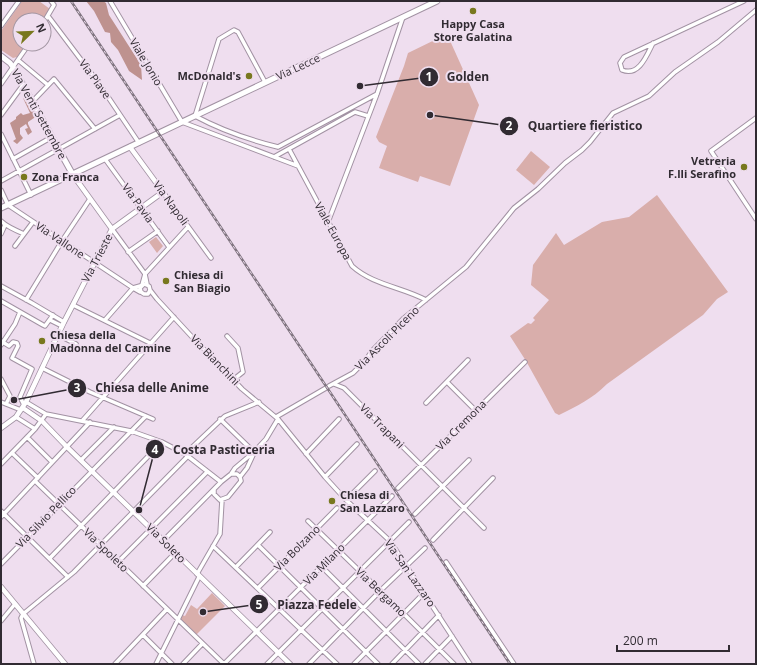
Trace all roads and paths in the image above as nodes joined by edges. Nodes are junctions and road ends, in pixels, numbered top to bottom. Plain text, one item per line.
1 (19, 1) edge
2 (51, 1) edge
3 (110, 1) edge
4 (437, 1) edge
5 (744, 1) edge
6 (756, 10) edge
7 (50, 12) edge
8 (403, 17) junction
9 (52, 21) edge
10 (1, 26) edge
11 (653, 43) junction
12 (24, 52) edge
13 (1, 56) edge
14 (18, 60) junction
15 (13, 67) junction
16 (265, 82) junction
17 (1, 84) edge
18 (23, 85) junction
19 (48, 85) junction
20 (377, 94) junction
21 (32, 102) junction
22 (352, 106) junction
23 (355, 112) junction
24 (1, 115) edge
25 (120, 115) junction
26 (195, 116) junction
27 (368, 116) junction
28 (756, 118) edge
29 (182, 122) junction
30 (206, 122) junction
31 (94, 129) junction
32 (203, 130) junction
33 (1, 134) edge
34 (52, 137) junction
35 (139, 143) junction
36 (130, 147) junction
37 (278, 147) junction
38 (59, 149) junction
39 (289, 149) junction
40 (274, 157) junction
41 (13, 159) junction
42 (106, 159) junction
43 (298, 166) junction
44 (19, 171) junction
45 (73, 175) junction
46 (1, 181) edge
47 (1, 190) edge
48 (163, 192) junction
49 (31, 195) junction
50 (90, 199) junction
51 (8, 205) junction
52 (141, 207) junction
53 (1, 208) edge
54 (756, 219) edge
55 (1, 221) edge
56 (32, 222) junction
57 (328, 222) junction
58 (5, 225) junction
59 (188, 227) junction
60 (112, 229) junction
61 (158, 230) junction
62 (1, 234) edge
63 (24, 234) junction
64 (62, 241) junction
65 (15, 246) dead end
66 (169, 247) junction
67 (128, 252) junction
68 (211, 258) dead end
69 (94, 263) junction
70 (144, 274) junction
71 (148, 284) junction
72 (141, 285) junction
73 (1, 286) edge
74 (133, 288) junction
75 (150, 290) junction
76 (141, 292) junction
77 (146, 294) junction
78 (156, 299) junction
79 (26, 300) junction
80 (426, 300) junction
81 (1, 301) edge
82 (72, 305) junction
83 (20, 312) junction
84 (53, 315) junction
85 (174, 317) junction
86 (50, 320) junction
87 (105, 320) junction
88 (63, 324) junction
89 (58, 335) junction
90 (227, 336) dead end
91 (2, 343) edge
92 (150, 343) junction
93 (76, 344) dead end
94 (468, 360) dead end
95 (525, 362) dead end
96 (42, 368) junction
97 (346, 377) junction
98 (1, 379) edge
99 (233, 380) junction
100 (446, 382) junction
101 (334, 384) junction
102 (344, 388) junction
103 (102, 397) junction
104 (1, 402) edge
105 (259, 402) junction
106 (426, 403) dead end
107 (6, 404) junction
108 (24, 407) junction
109 (476, 410) junction
110 (46, 414) junction
111 (146, 416) junction
112 (16, 417) junction
113 (277, 418) junction
114 (153, 419) dead end
115 (220, 419) junction
116 (339, 419) dead end
117 (42, 421) junction
118 (82, 421) junction
119 (90, 422) junction
120 (114, 427) junction
121 (1, 428) edge
122 (35, 429) junction
123 (131, 431) junction
124 (27, 437) junction
125 (162, 442) junction
126 (357, 444) dead end
127 (67, 447) junction
128 (254, 452) junction
129 (12, 453) junction
130 (306, 454) junction
131 (186, 455) junction
132 (81, 460) junction
133 (469, 460) dead end
134 (52, 462) junction
135 (1, 464) edge
136 (421, 465) junction
137 (92, 471) junction
138 (375, 471) dead end
139 (207, 472) junction
140 (231, 474) junction
141 (240, 477) junction
142 (325, 478) junction
143 (493, 478) dead end
144 (36, 479) junction
145 (221, 482) junction
146 (442, 486) junction
147 (398, 488) dead end
148 (214, 490) junction
149 (114, 492) junction
150 (392, 496) dead end
151 (222, 500) junction
152 (346, 500) junction
153 (59, 505) junction
154 (337, 508) dead end
155 (464, 508) junction
156 (134, 511) junction
157 (2, 514) edge
158 (415, 514) dead end
159 (368, 520) junction
160 (308, 521) dead end
161 (409, 522) dead end
162 (82, 526) junction
163 (151, 528) junction
164 (484, 528) dead end
165 (317, 529) junction
166 (270, 532) dead end
167 (28, 536) junction
168 (164, 540) junction
169 (433, 540) dead end
170 (390, 541) junction
171 (100, 545) junction
172 (258, 545) junction
173 (213, 546) junction
174 (425, 548) dead end
175 (339, 549) junction
176 (176, 552) junction
177 (50, 558) junction
178 (118, 562) junction
179 (446, 562) dead end
180 (1, 564) edge
181 (236, 566) junction
182 (279, 566) junction
183 (407, 566) junction
184 (322, 567) junction
185 (360, 571) junction
186 (198, 575) junction
187 (68, 577) junction
188 (142, 586) junction
189 (1, 587) edge
190 (258, 588) junction
191 (301, 588) junction
192 (342, 588) junction
193 (380, 591) junction
194 (424, 593) junction
195 (15, 604) junction
196 (322, 608) junction
197 (363, 608) junction
198 (167, 609) junction
199 (280, 609) junction
200 (403, 613) junction
201 (23, 614) junction
202 (439, 615) junction
203 (177, 620) junction
204 (1, 621) edge
205 (301, 629) junction
206 (343, 629) junction
207 (386, 631) junction
208 (257, 632) junction
209 (422, 632) junction
210 (143, 635) junction
211 (452, 636) junction
212 (202, 644) junction
213 (322, 650) junction
214 (405, 650) junction
215 (439, 650) junction
216 (366, 652) junction
217 (161, 653) junction
218 (278, 653) junction
219 (469, 662) edge
220 (117, 663) edge
221 (34, 664) edge
222 (65, 664) edge
223 (156, 664) edge
224 (172, 664) edge
225 (183, 664) edge
226 (224, 664) edge
227 (267, 664) edge
228 (290, 664) edge
229 (309, 664) edge
230 (337, 664) edge
231 (354, 664) edge
232 (378, 664) edge
233 (392, 664) edge
234 (419, 664) edge
235 (425, 664) edge
236 (454, 664) edge
237 (464, 664) edge
238 (514, 664) edge

1 - 10 street
2 - 7 street
3 - 29 street, Viale Jonio
4 - 8 main road, Via Lecce
5 - 11 street
6 - 80 street, Via Ascoli Piceno
8 - 16 main road, Via Lecce
8 - 20 street
9 - 25 street, Via Piave
11 - 11 street
12 - 14 street
13 - 15 main road, Via Venti Settembre
14 - 15 street
14 - 19 street
15 - 17 street
15 - 18 main road, Via Venti Settembre
16 - 26 main road, Via Lecce
16 - 26 street
18 - 21 main road, Via Venti Settembre
18 - 24 street
19 - 21 street
19 - 31 street
20 - 22 street
20 - 27 street
21 - 34 main road, Via Venti Settembre
22 - 23 street
22 - 37 street
23 - 27 street
23 - 39 street
25 - 31 street
25 - 35 street, Via Piave
26 - 29 main road, Via Lecce
26 - 30 street
27 - 57 street
28 - 54 street
29 - 32 street
29 - 35 main road, Via Lecce
30 - 32 street
30 - 37 street
31 - 38 street
32 - 40 street
33 - 41 street
34 - 38 main road, Via Venti Settembre
34 - 41 street
35 - 36 main road, Via Lecce
36 - 42 main road, Via Lecce
36 - 48 street, Via Napoli
37 - 40 street
38 - 44 street
38 - 45 main road, Via Venti Settembre
39 - 40 street
39 - 43 street, Viale Europa
40 - 43 street
41 - 44 street
42 - 45 main road, Via Lecce
42 - 52 street, Via Pavia
43 - 57 street, Viale Europa
44 - 46 street
44 - 49 street
45 - 49 main road, Via Lecce
45 - 50 street
47 - 51 street
48 - 52 street, Via Trieste
48 - 59 street, Via Napoli
49 - 51 main road, Via Lecce
50 - 60 street
50 - 64 street
51 - 53 main road, Via Lecce
51 - 56 street, Via Vallone
52 - 60 street, Via Trieste
52 - 61 street, Via Pavia
55 - 58 street
56 - 63 street
56 - 64 street, Via Vallone
57 - 80 street, Viale Europa
58 - 62 street
58 - 63 street
59 - 66 street
59 - 68 street, Via Napoli
60 - 67 street
60 - 69 street, Via Trieste
61 - 66 street, Via Pavia
61 - 67 street
63 - 65 street
64 - 69 street, Via Vallone
64 - 79 street
66 - 70 street
67 - 70 street
69 - 74 street, Via Vallone
69 - 82 street, Via Trieste
70 - 71 street
70 - 72 street
71 - 72 street
71 - 75 street
72 - 74 street
72 - 76 street
73 - 79 street
74 - 76 street, Via Vallone
74 - 87 street
75 - 77 street
75 - 78 street
76 - 77 street
77 - 78 street
78 - 85 street, Via Bianchini
79 - 84 street
80 - 97 street, Via Ascoli Piceno
81 - 83 street
82 - 87 street
82 - 88 street, Via Trieste
83 - 86 street
83 - 91 street
84 - 86 street
84 - 88 street
85 - 92 street
85 - 99 street, Via Bianchini
86 - 88 street
87 - 92 street
88 - 89 street, Via Trieste
89 - 93 street
89 - 96 street, Via Trieste
90 - 99 street
91 - 108 street
92 - 103 street
94 - 100 street
95 - 109 street, Via Cremona
96 - 103 street
96 - 108 street, Via Trieste
97 - 101 street, Via Ascoli Piceno
97 - 102 street
98 - 107 street
99 - 105 street, Via Bianchini
100 - 106 street
100 - 109 street
101 - 102 street, Via Trapani
101 - 113 street, Via Ascoli Piceno
102 - 136 street, Via Trapani
103 - 111 street
103 - 118 street
104 - 107 street
105 - 113 street, Via Bianchini
105 - 115 street
107 - 108 street
108 - 110 street
108 - 112 street, Via Trieste
108 - 117 street, Via Soleto
109 - 136 street, Via Cremona
110 - 117 street
110 - 118 street
111 - 114 street
111 - 123 street, Via Silvio Pellico
112 - 121 street, Via Trieste
112 - 122 street
113 - 128 street
113 - 130 street, Via San Lazzaro
115 - 128 street
115 - 131 street
116 - 130 street
117 - 122 street
117 - 127 street, Via Soleto
118 - 119 street
119 - 120 street
119 - 127 street
120 - 123 street
120 - 132 street
122 - 124 street
123 - 125 street
123 - 137 street, Via Silvio Pellico
124 - 129 street
124 - 134 street
125 - 131 street
125 - 149 street
126 - 142 street
127 - 132 street, Via Soleto
127 - 134 street
128 - 140 street
128 - 141 street
129 - 135 street
129 - 144 street, Via Spoleto
130 - 142 street, Via San Lazzaro
131 - 139 street
131 - 156 street
132 - 137 street, Via Soleto
133 - 146 street
134 - 144 street
136 - 146 street, Via Trapani
136 - 147 street, Via Cremona
137 - 149 street, Via Soleto
137 - 153 street, Via Silvio Pellico
138 - 152 street
139 - 145 street
139 - 163 street
140 - 141 street
140 - 145 street
141 - 151 street
142 - 152 street, Via San Lazzaro
143 - 155 street
144 - 153 street, Via Spoleto
144 - 157 street
145 - 148 street
146 - 155 street, Via Trapani
146 - 158 street
148 - 151 street
148 - 168 street
149 - 156 street, Via Soleto
149 - 162 street
150 - 159 street, Via Milano
151 - 173 street
152 - 159 street, Via San Lazzaro
153 - 162 street, Via Spoleto
153 - 167 street, Via Silvio Pellico
154 - 165 street, Via Bolzano
155 - 164 street, Via Trapani
155 - 169 street
156 - 163 street, Via Soleto
156 - 171 street
157 - 167 street
159 - 170 street, Via San Lazzaro
159 - 175 street, Via Milano
160 - 165 street, Via Bergamo
161 - 170 street
162 - 171 street, Via Spoleto
162 - 177 street
163 - 168 street, Via Soleto
163 - 178 street
165 - 175 street, Via Bergamo
165 - 182 street, Via Bolzano
166 - 172 street
167 - 177 street
167 - 180 street, Via Silvio Pellico
168 - 176 street, Via Soleto
170 - 183 street, Via San Lazzaro
170 - 185 street
171 - 178 street, Via Spoleto
171 - 187 street
172 - 181 street
172 - 182 street
173 - 181 street
173 - 186 street
174 - 183 street
175 - 184 street, Via Milano
175 - 185 street, Via Bergamo
176 - 186 street, Via Soleto
176 - 188 street
177 - 187 street
178 - 188 street, Via Spoleto
179 - 238 street
181 - 190 street
182 - 190 street, Via Bolzano
182 - 191 street
183 - 193 street
183 - 194 street, Via San Lazzaro
184 - 191 street, Via Milano
184 - 192 street
185 - 192 street
185 - 193 street, Via Bergamo
186 - 203 street
186 - 208 street, Via Soleto
187 - 201 street
188 - 198 street, Via Spoleto
189 - 195 street
190 - 199 street
191 - 196 street
191 - 199 street, Via Milano
192 - 196 street
192 - 197 street
193 - 197 street
193 - 200 street, Via Bergamo
194 - 200 street
194 - 202 street, Via San Lazzaro
195 - 201 street
195 - 204 street
196 - 205 street
196 - 206 street
197 - 206 street
197 - 207 street
198 - 203 street, Via Spoleto
198 - 210 street
199 - 205 street
199 - 208 street, Via Milano
200 - 207 street
200 - 209 street, Via Bergamo
201 - 221 street
201 - 222 street
202 - 209 street
202 - 211 street, Via San Lazzaro
203 - 212 street, Via Spoleto
203 - 217 street
205 - 213 street
205 - 218 street
206 - 213 street
206 - 216 street
207 - 214 street
207 - 216 street
208 - 218 street, Via Soleto
208 - 226 street, Via Milano
209 - 214 street
209 - 215 street, Via Bergamo
210 - 217 street
210 - 220 street
211 - 215 street
211 - 219 street, Via San Lazzaro
212 - 225 street
212 - 226 street, Via Spoleto
213 - 229 street
213 - 230 street
214 - 233 street
214 - 234 street
215 - 235 street
215 - 236 street, Via Bergamo
216 - 231 street
216 - 232 street
217 - 223 street
217 - 224 street
218 - 227 street
218 - 228 street, Via Soleto
219 - 237 street

